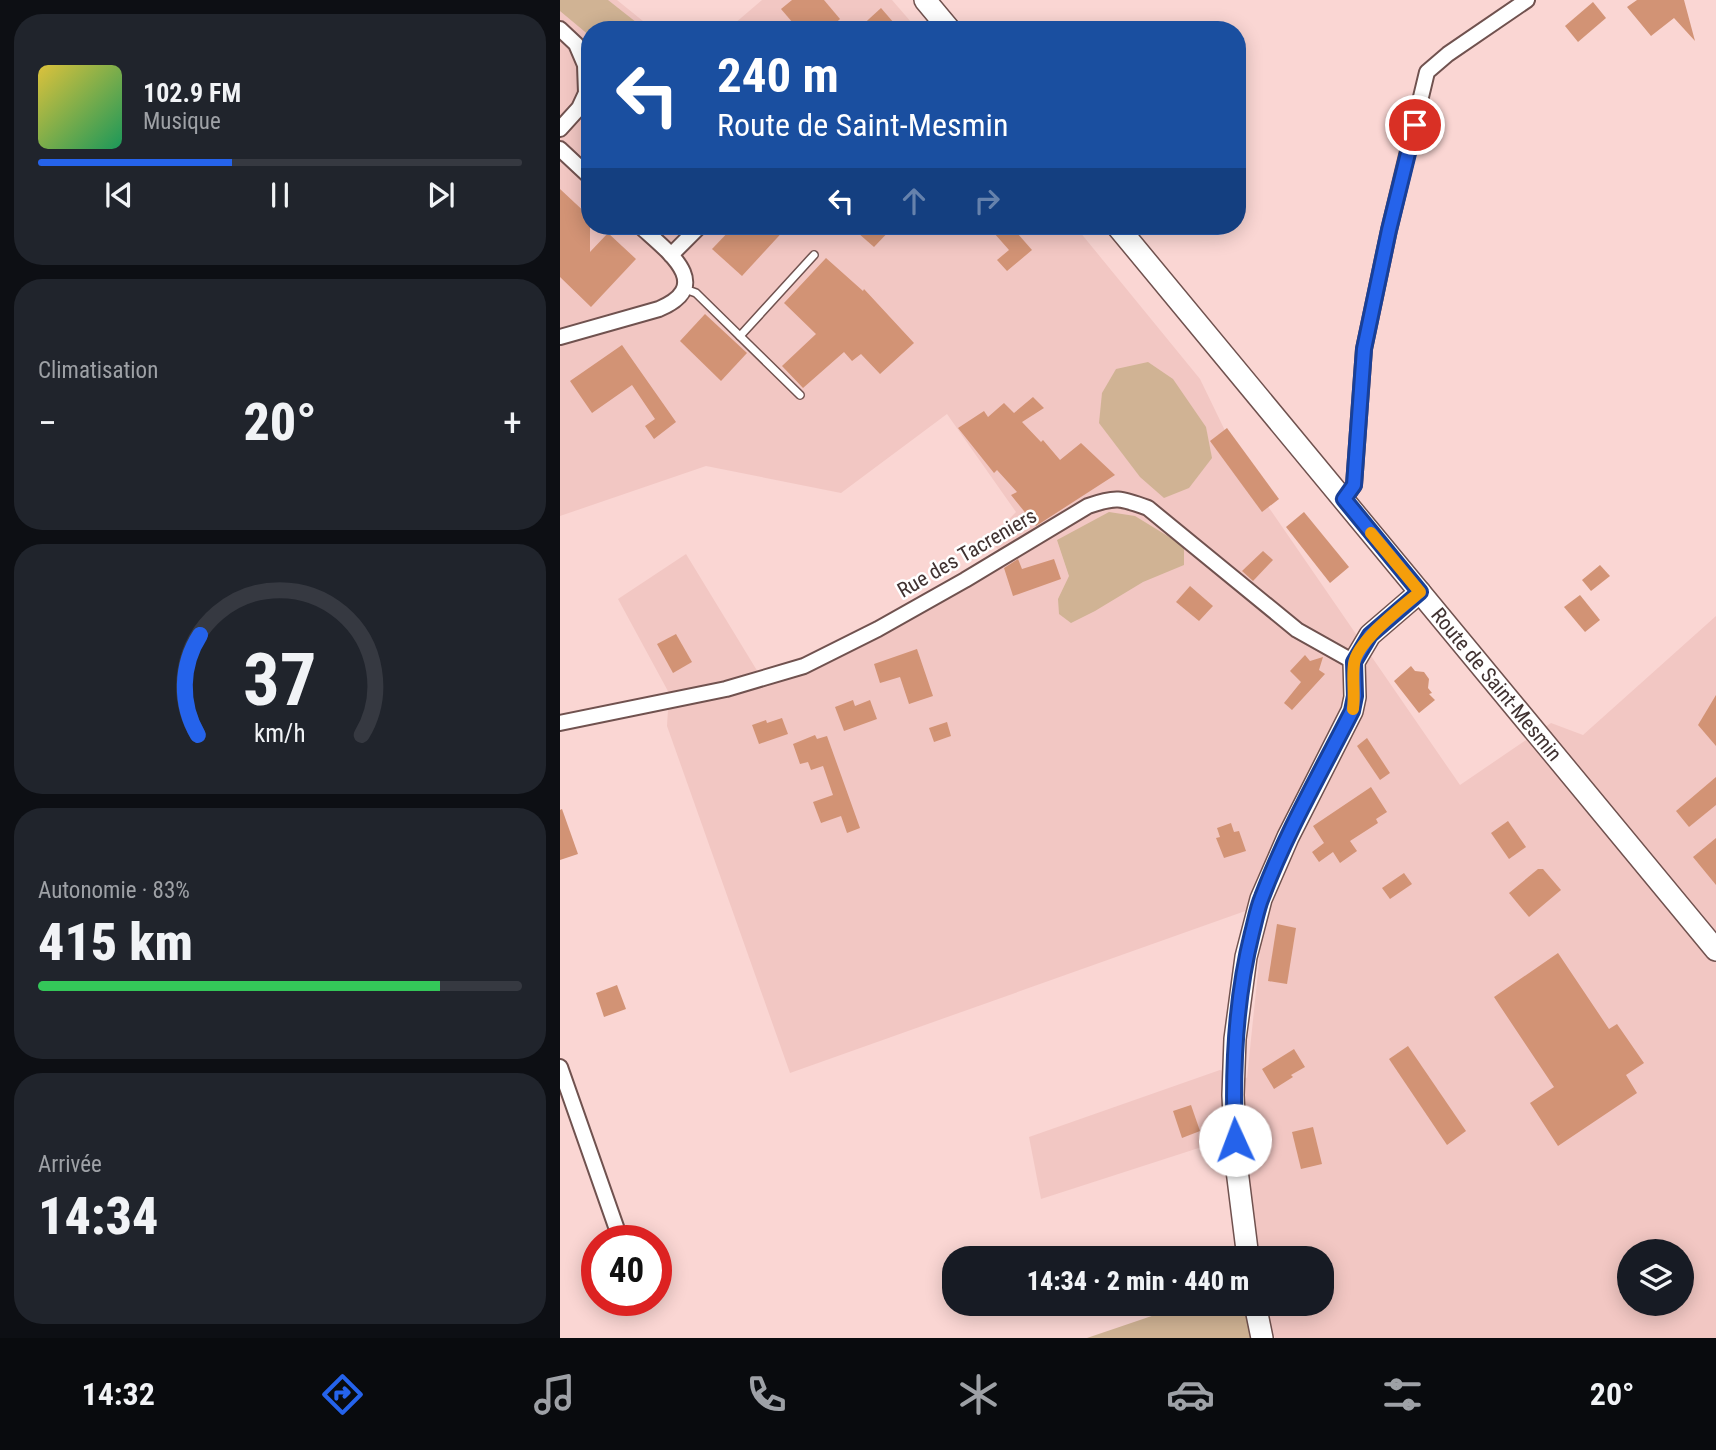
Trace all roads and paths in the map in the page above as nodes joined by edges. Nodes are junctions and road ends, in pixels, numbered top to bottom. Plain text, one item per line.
1 (925, 0) edge
2 (1527, 0) edge
3 (942, 21) edge
4 (560, 29) edge
5 (581, 54) edge
6 (581, 103) edge
7 (560, 129) edge
8 (560, 149) edge
9 (581, 169) edge
10 (650, 235) edge
11 (691, 235) edge
12 (1124, 235) edge
13 (671, 255) junction
14 (814, 255) dead end
15 (685, 289) junction
16 (740, 336) junction
17 (560, 337) edge
18 (800, 395) dead end
19 (1344, 499) junction
20 (1420, 592) junction
21 (1354, 662) junction
22 (560, 723) edge
23 (1716, 950) edge
24 (560, 1067) edge
25 (615, 1225) edge
26 (1246, 1246) edge
27 (1257, 1316) edge
28 (1262, 1338) edge

1 - 3 main road
2 - 19 street
4 - 5 street
6 - 7 street
8 - 9 street
10 - 13 street
11 - 13 street
12 - 19 main road, Route de Saint-Mesmin
13 - 15 street
14 - 16 lane
15 - 16 lane
15 - 17 street
16 - 18 lane
19 - 20 main road, Route de Saint-Mesmin
20 - 21 main road
20 - 23 main road, Route de Saint-Mesmin
21 - 22 street, Rue des Tacreniers
21 - 26 main road
24 - 25 street
27 - 28 main road

